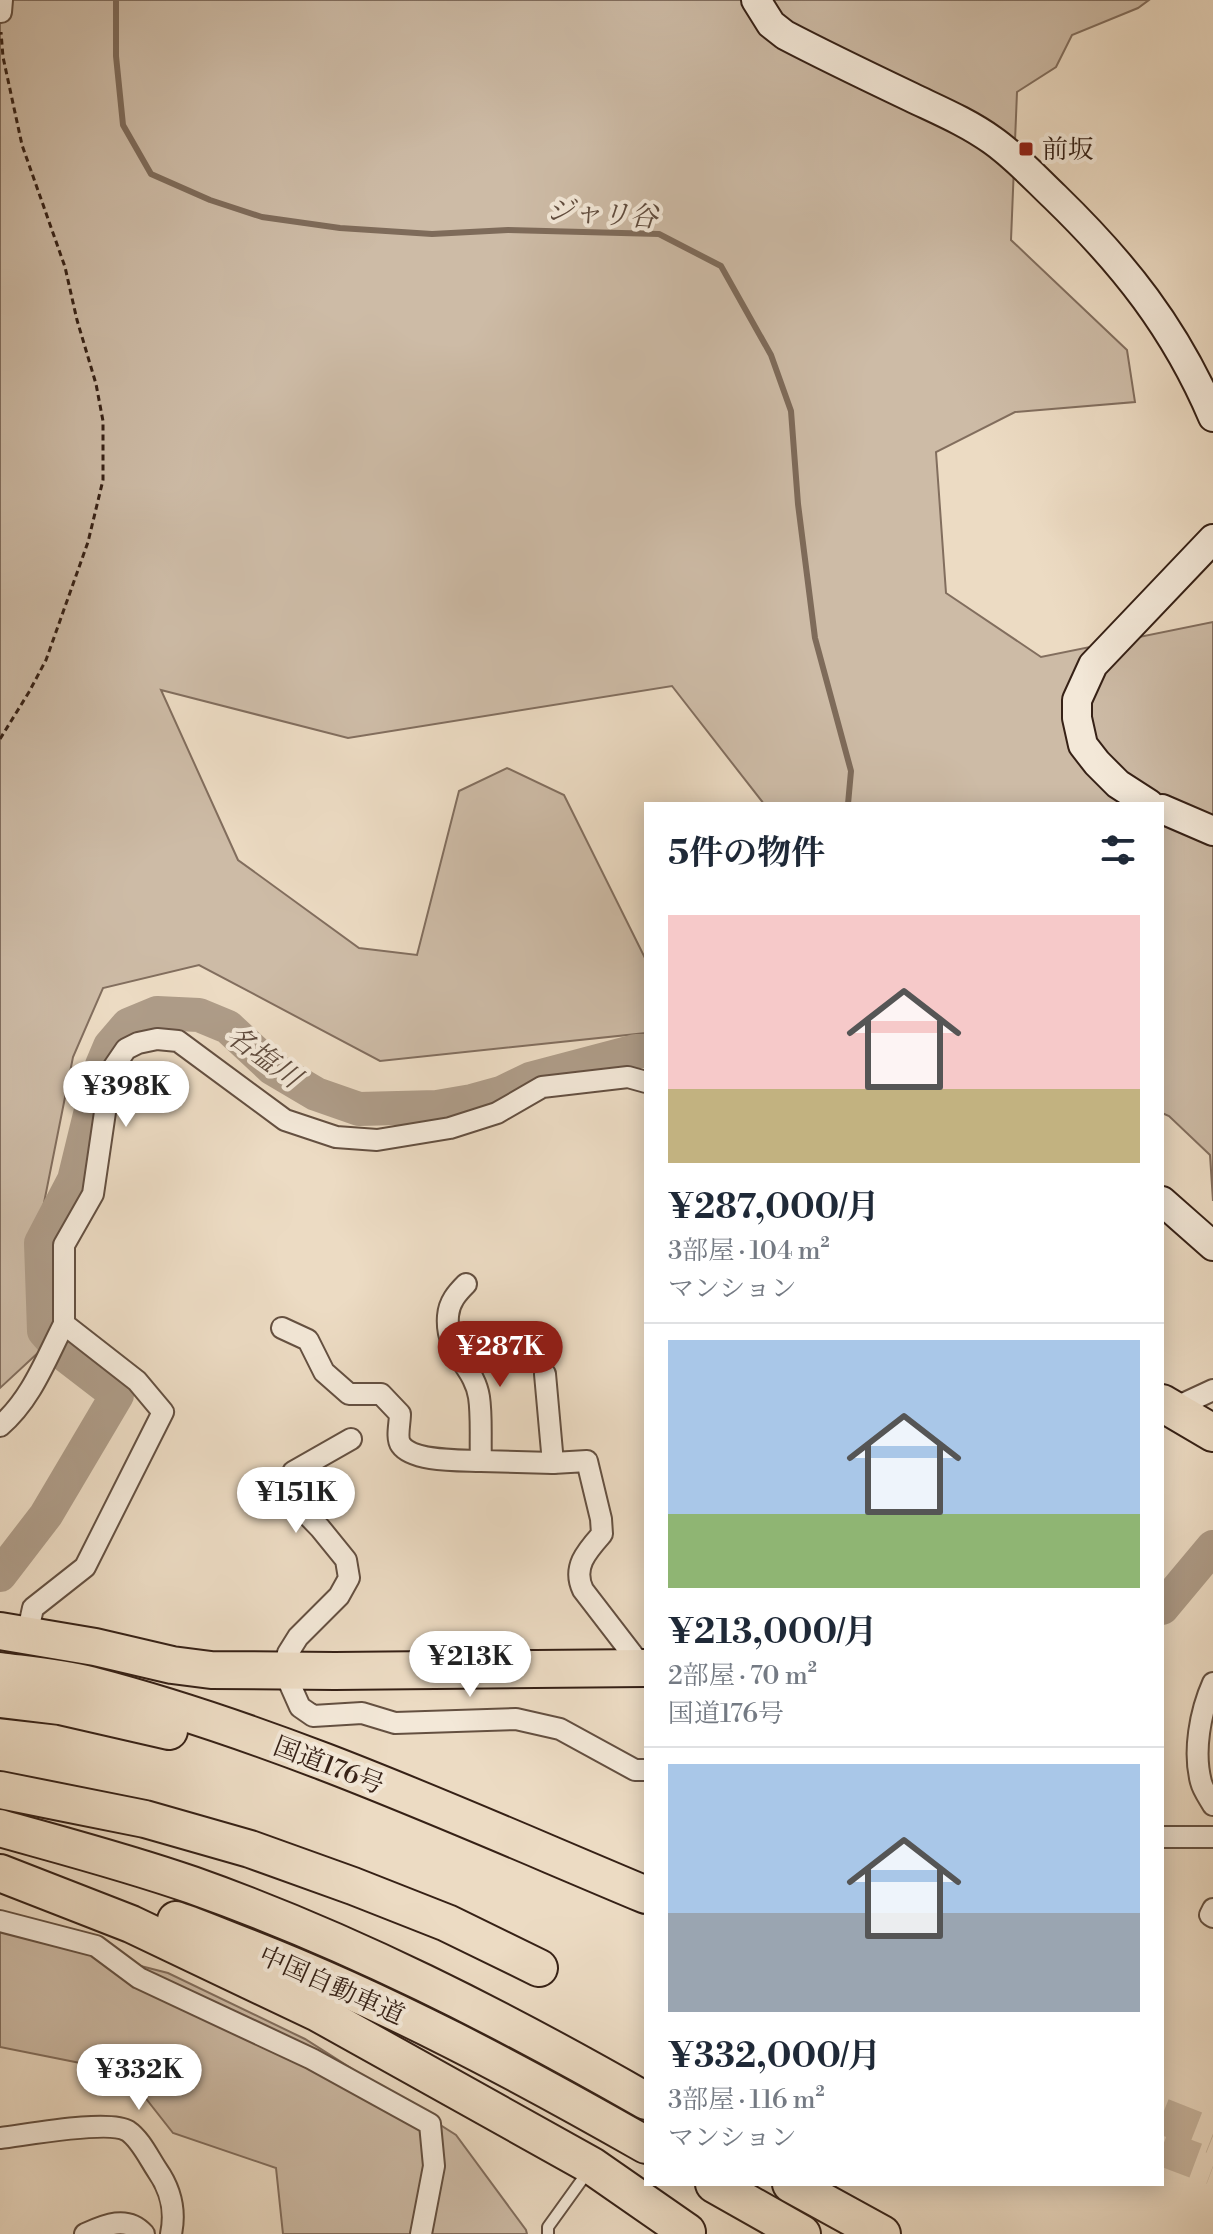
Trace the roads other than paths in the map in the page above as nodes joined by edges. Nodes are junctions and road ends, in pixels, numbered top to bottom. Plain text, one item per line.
1 (2, 0) edge
2 (756, 0) edge
3 (1, 12) edge
4 (1213, 417) edge
5 (1213, 539) edge
6 (1146, 802) edge
7 (1164, 810) edge
8 (1213, 831) edge
9 (644, 1081) edge
10 (1164, 1203) edge
11 (1213, 1246) edge
12 (466, 1284) dead end
13 (64, 1324) junction
14 (282, 1328) dead end
15 (545, 1374) dead end
16 (1213, 1390) edge
17 (1167, 1406) edge
18 (0, 1426) edge
19 (1213, 1433) edge
20 (351, 1439) dead end
21 (481, 1461) junction
22 (553, 1463) junction
23 (14, 1633) edge
24 (0, 1671) edge
25 (284, 1671) junction
26 (644, 1671) edge
27 (644, 1672) edge
28 (1213, 1683) edge
29 (0, 1699) edge
30 (644, 1770) edge
31 (0, 1790) edge
32 (1213, 1805) edge
33 (0, 1828) edge
34 (1164, 1837) edge
35 (1213, 1837) edge
36 (0, 1870) edge
37 (644, 1894) edge
38 (1213, 1909) edge
39 (1213, 1917) edge
40 (644, 1920) edge
41 (0, 1921) edge
42 (539, 1968) dead end
43 (644, 2100) edge
44 (0, 2138) edge
45 (644, 2144) edge
46 (592, 2166) junction
47 (718, 2186) edge
48 (795, 2186) edge
49 (687, 2232) edge
50 (85, 2234) edge
51 (144, 2234) edge
52 (171, 2234) edge
53 (421, 2234) edge
54 (548, 2234) edge
55 (802, 2234) edge
56 (882, 2234) edge

1 - 3 street
2 - 4 street
5 - 6 street
7 - 8 street
9 - 13 street
10 - 11 street
12 - 21 street
13 - 18 street
13 - 23 street
14 - 21 street
15 - 22 street
16 - 17 street
17 - 19 highway
20 - 25 street
21 - 22 street
22 - 26 street
23 - 25 highway
24 - 37 highway, 国道176号
25 - 27 highway
25 - 30 street
28 - 32 street
29 - 40 highway, 国道176号
31 - 42 highway
33 - 43 highway, 中国自動車道
34 - 35 street
36 - 45 highway, 中国自動車道
36 - 46 highway
38 - 39 street
41 - 53 street
44 - 52 street
46 - 49 highway
46 - 54 lane
47 - 55 highway
48 - 56 highway
50 - 51 street

